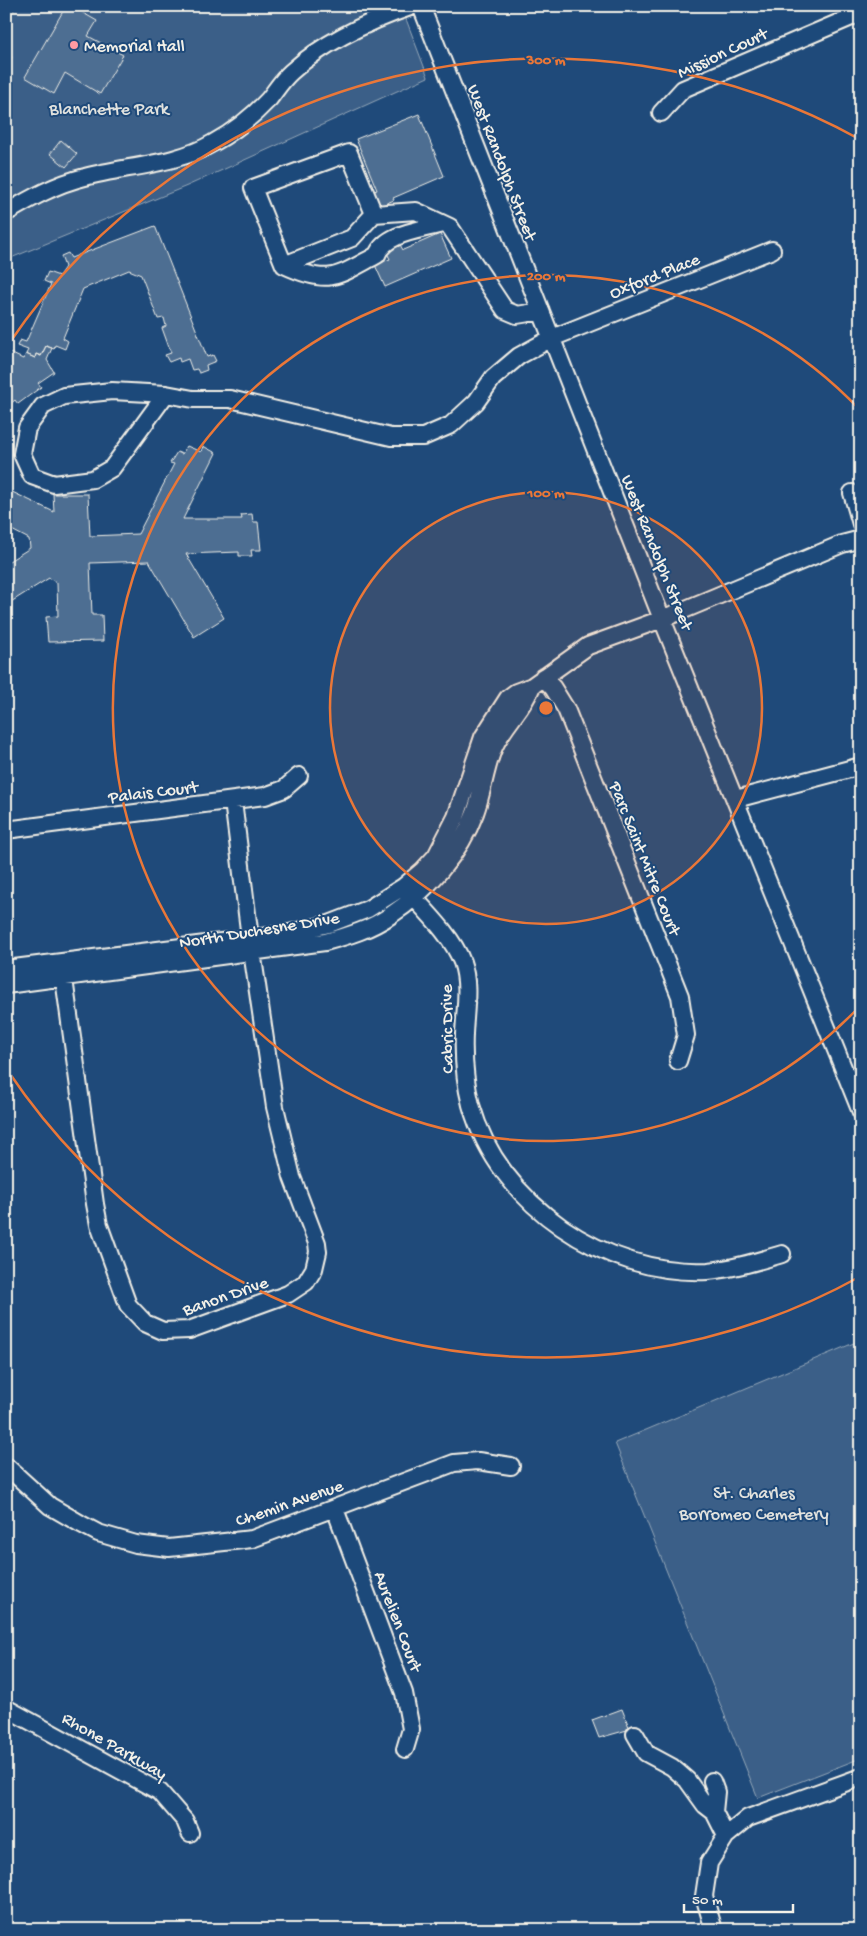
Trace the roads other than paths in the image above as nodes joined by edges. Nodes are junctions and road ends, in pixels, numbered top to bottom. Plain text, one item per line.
1 (413, 6) edge
2 (421, 6) edge
3 (861, 13) edge
4 (661, 113) dead end
5 (6, 213) edge
6 (374, 214) junction
7 (442, 224) junction
8 (772, 250) dead end
9 (284, 265) junction
10 (540, 311) junction
11 (552, 338) junction
12 (166, 394) junction
13 (852, 493) dead end
14 (861, 524) edge
15 (861, 539) edge
16 (662, 619) junction
17 (538, 682) junction
18 (861, 766) edge
19 (299, 776) dead end
20 (736, 799) junction
21 (233, 801) junction
22 (6, 830) edge
23 (408, 892) junction
24 (251, 946) junction
25 (6, 969) edge
26 (63, 970) junction
27 (6, 985) edge
28 (678, 1061) dead end
29 (861, 1112) edge
30 (782, 1254) dead end
31 (6, 1466) edge
32 (511, 1466) dead end
33 (335, 1509) junction
34 (6, 1708) edge
35 (635, 1734) dead end
36 (405, 1749) dead end
37 (861, 1776) edge
38 (712, 1780) dead end
39 (714, 1812) junction
40 (190, 1832) dead end
41 (726, 1836) junction
42 (712, 1929) edge

1 - 5 street
2 - 10 street, West Randolph Street
3 - 4 street, Mission Court
6 - 7 street
6 - 9 street
6 - 9 street
7 - 9 street
7 - 10 street
8 - 11 street, Oxford Place
10 - 11 street, West Randolph Street
11 - 12 street, Oxford Place
11 - 16 street, West Randolph Street
12 - 12 street, Oxford Place
13 - 14 street
15 - 16 street, North Duchesne Drive
16 - 17 street, North Duchesne Drive
16 - 20 street, West Randolph Street
17 - 23 street, North Duchesne Drive
17 - 28 street, Parc Saint Mitre Court
18 - 20 street
19 - 21 street, Palais Court
20 - 29 street, West Randolph Street
21 - 22 street, Palais Court
21 - 24 street, Banon Drive
23 - 24 street, North Duchesne Drive
23 - 30 street, Cabric Drive
24 - 26 street, North Duchesne Drive
24 - 26 street, Banon Drive
25 - 26 street, North Duchesne Drive
26 - 27 street, North Duchesne Drive
31 - 33 street, Chemin Avenue
32 - 33 street, Chemin Avenue
33 - 36 street, Aurelien Court
34 - 40 street, Rhone Parkway
35 - 39 street
37 - 41 street
38 - 39 street
39 - 41 street
41 - 42 street

